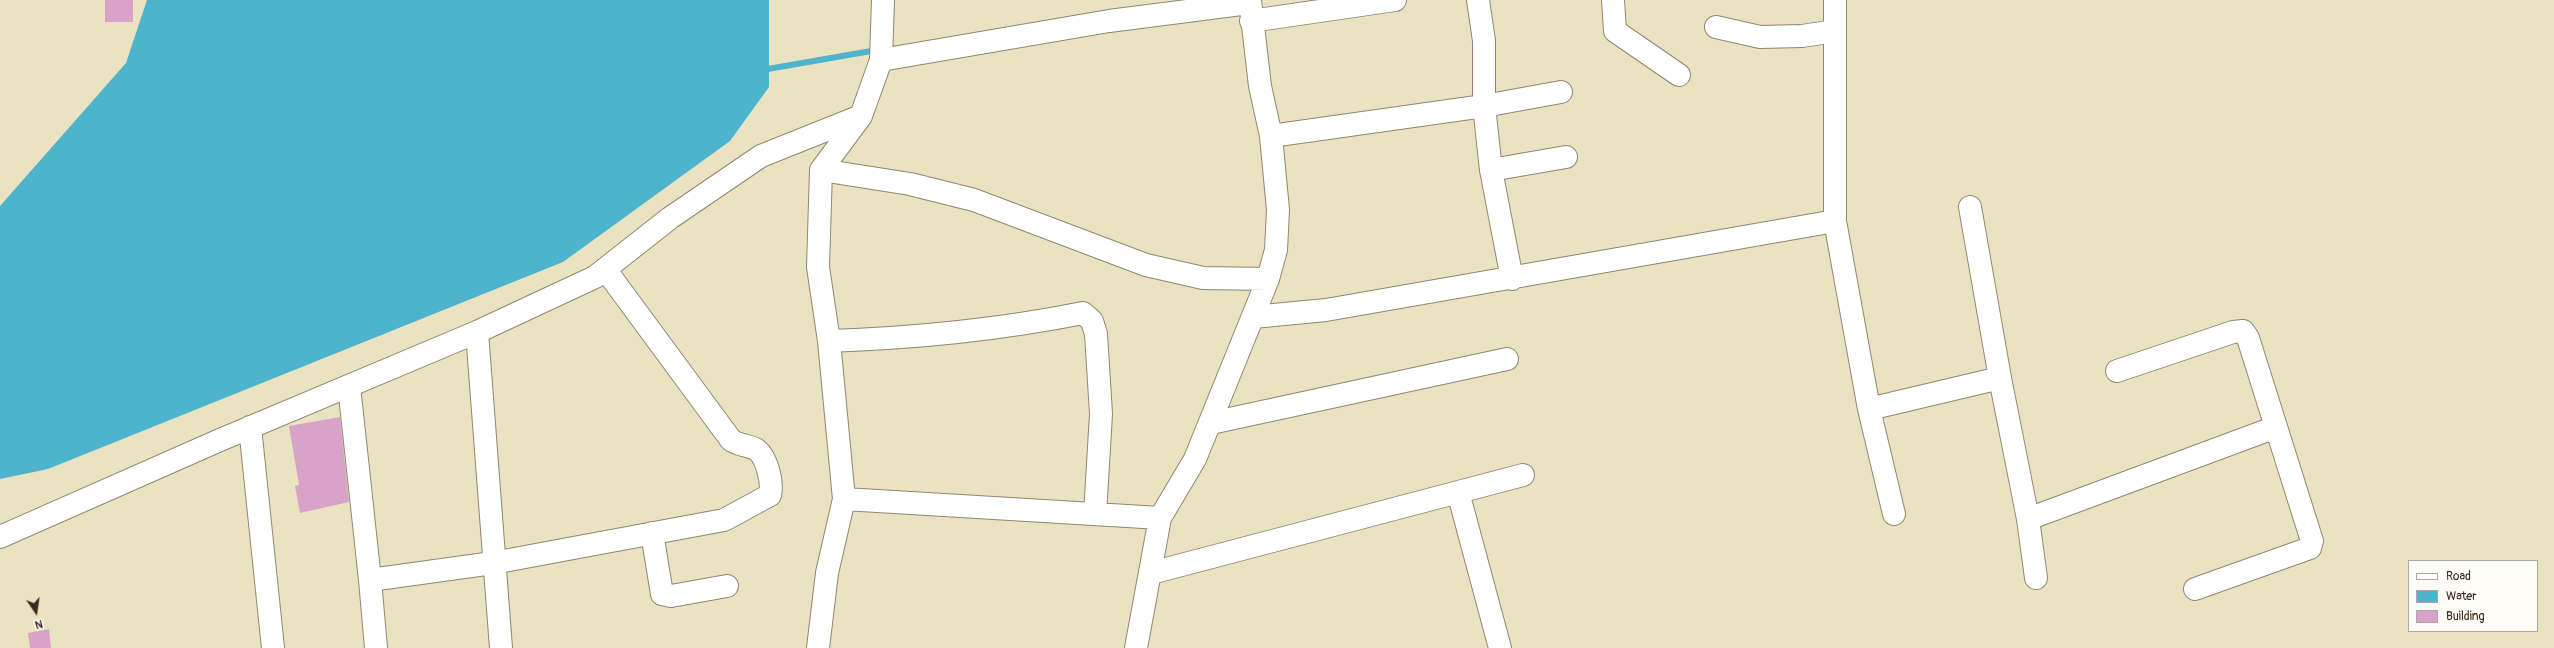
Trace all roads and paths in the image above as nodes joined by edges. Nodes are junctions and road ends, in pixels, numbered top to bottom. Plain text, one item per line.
1 (882, 0) edge
2 (1395, 0) edge
3 (1478, 0) edge
4 (1613, 0) edge
5 (1835, 0) edge
6 (1250, 8) edge
7 (1716, 27) dead end
8 (1834, 31) junction
9 (881, 60) junction
10 (1679, 74) dead end
11 (1561, 92) dead end
12 (1484, 106) junction
13 (861, 116) junction
14 (1271, 136) junction
15 (1566, 157) dead end
16 (821, 170) junction
17 (1491, 170) junction
18 (1970, 207) dead end
19 (1835, 221) junction
20 (605, 269) junction
21 (1268, 279) junction
22 (1512, 279) junction
23 (1253, 317) junction
24 (477, 332) junction
25 (829, 341) junction
26 (1507, 359) dead end
27 (2117, 371) dead end
28 (2000, 378) junction
29 (348, 386) junction
30 (1869, 409) junction
31 (1211, 423) junction
32 (250, 427) junction
33 (2276, 427) junction
34 (1522, 475) dead end
35 (1458, 492) junction
36 (844, 499) junction
37 (1095, 514) junction
38 (1894, 514) dead end
39 (1160, 518) junction
40 (2028, 519) junction
41 (652, 533) junction
42 (0, 537) edge
43 (494, 563) junction
44 (1151, 573) junction
45 (2036, 578) dead end
46 (370, 580) junction
47 (727, 586) dead end
48 (2195, 589) dead end
49 (273, 648) edge
50 (376, 648) edge
51 (501, 648) edge
52 (818, 648) edge
53 (1136, 648) edge
54 (1500, 648) edge

1 - 9 street
2 - 6 street
3 - 12 street
4 - 10 street
5 - 8 street
6 - 9 street
6 - 14 street
7 - 8 street
8 - 19 street
9 - 13 street
11 - 12 street
12 - 14 street
12 - 17 street
13 - 16 street
13 - 20 street
14 - 21 street
15 - 17 street
16 - 21 street
16 - 25 street
17 - 22 street
18 - 28 street
19 - 22 street
19 - 30 street
20 - 24 street
20 - 41 street
21 - 23 street
22 - 23 street
23 - 31 street
24 - 29 street
24 - 43 street
25 - 36 street
25 - 37 street
26 - 31 street
27 - 33 street
28 - 30 street
28 - 40 street
29 - 32 street
29 - 46 street
30 - 38 street
31 - 39 street
32 - 42 street
32 - 49 street
33 - 40 street
33 - 48 street
34 - 35 street
35 - 44 street
35 - 54 street
36 - 37 street
36 - 52 street
37 - 39 street
39 - 44 street
40 - 45 street
41 - 43 street
41 - 47 street
43 - 46 street
43 - 51 street
44 - 53 street
46 - 50 street

